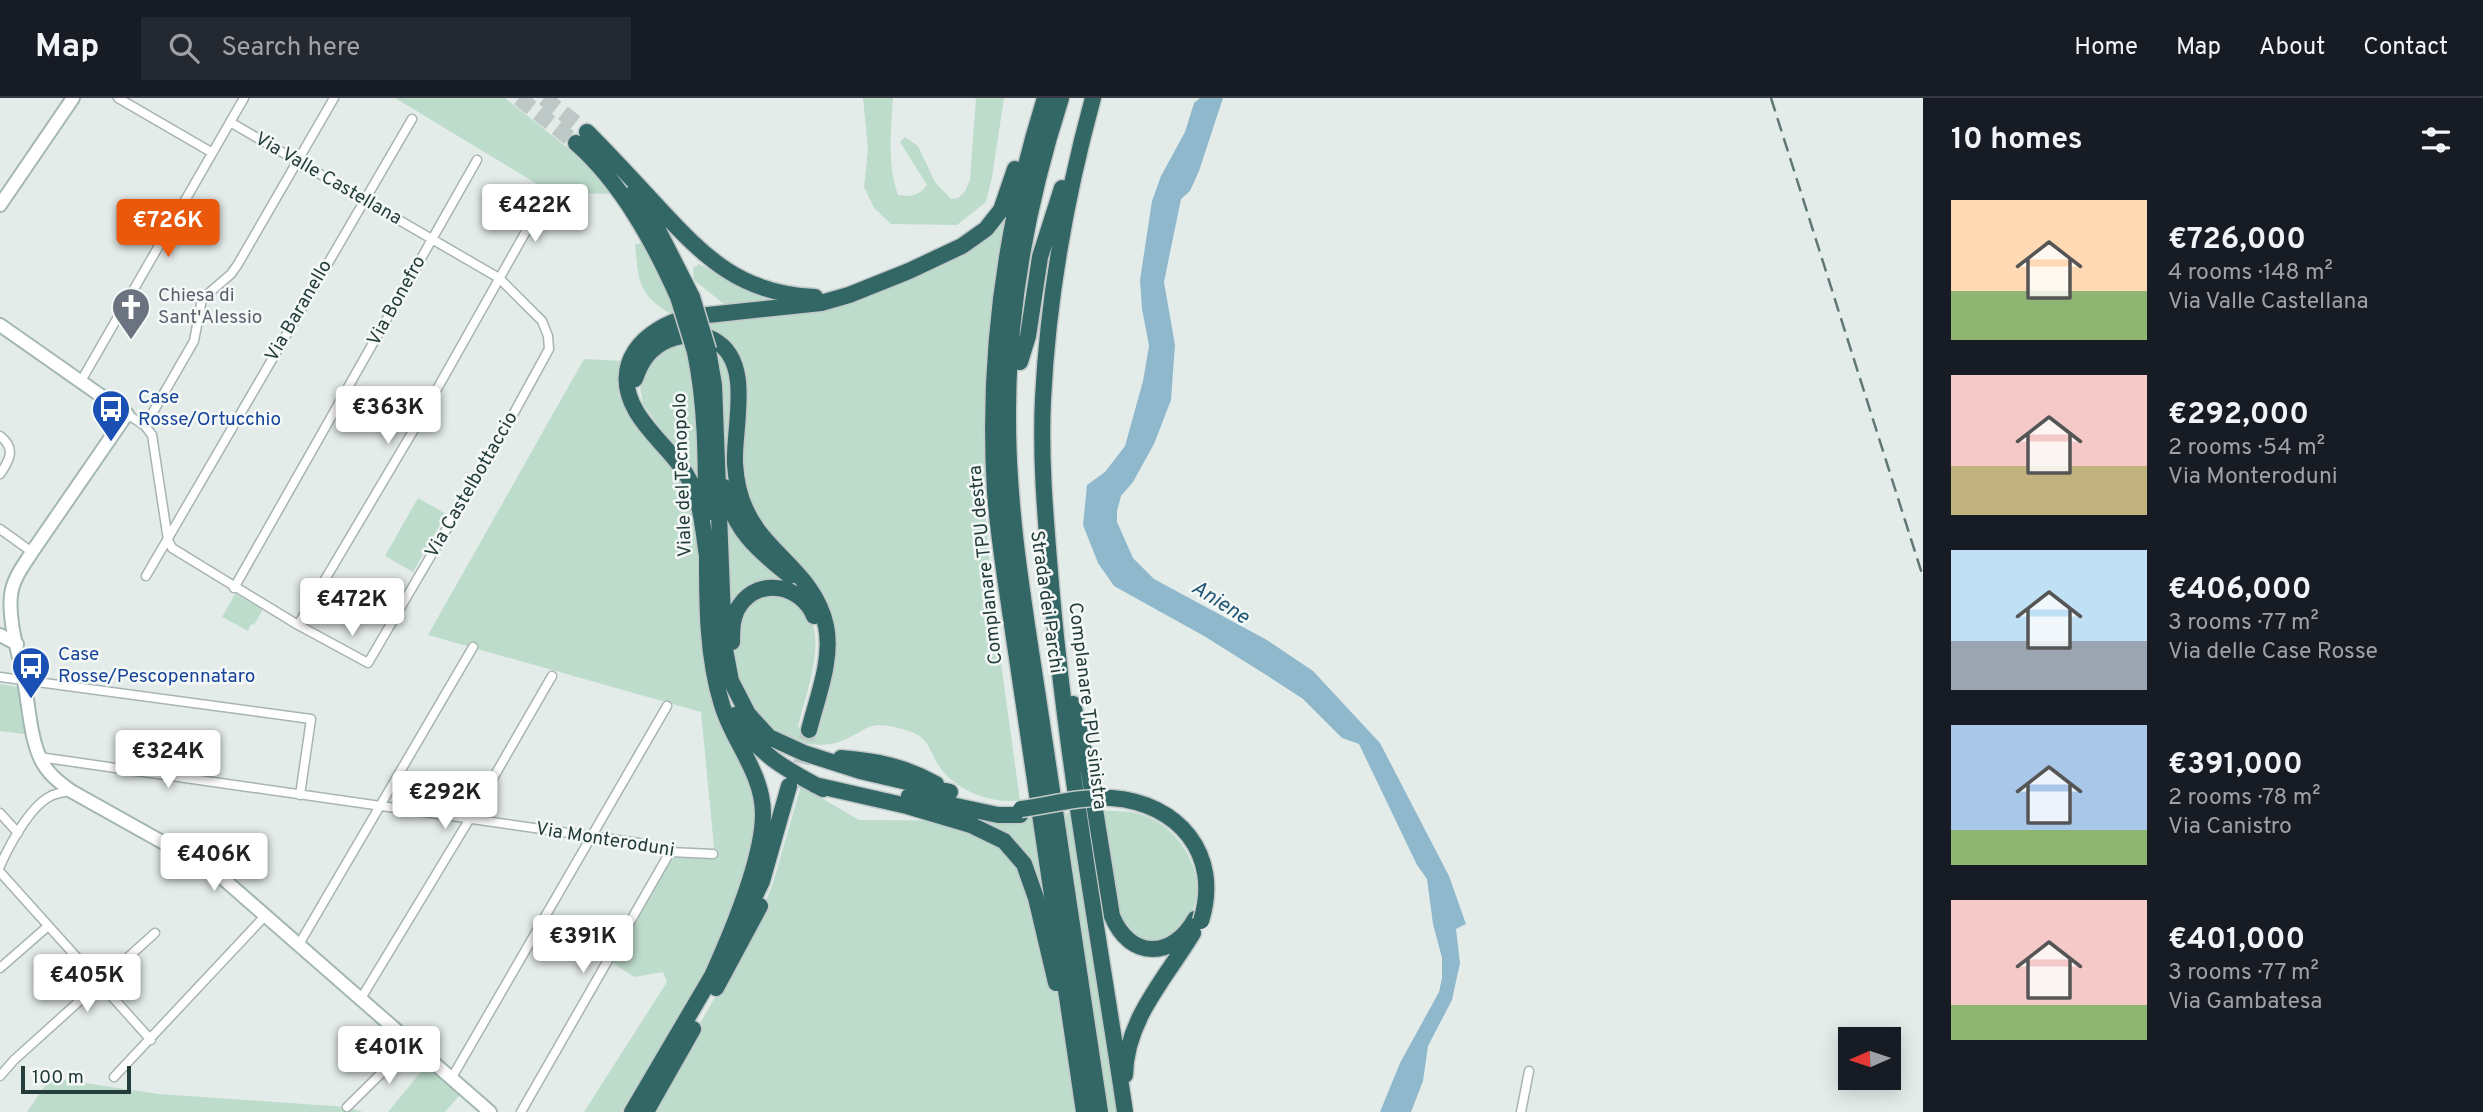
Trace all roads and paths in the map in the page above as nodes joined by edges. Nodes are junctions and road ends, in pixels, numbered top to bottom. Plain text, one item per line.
1 (73, 98) edge
2 (118, 98) edge
3 (244, 98) edge
4 (334, 98) edge
5 (1037, 98) edge
6 (1045, 98) edge
7 (1061, 98) edge
8 (1070, 98) edge
9 (1092, 98) edge
10 (412, 119) dead end
11 (230, 122) junction
12 (211, 152) junction
13 (609, 153) junction
14 (477, 160) dead end
15 (296, 162) junction
16 (547, 194) dead end
17 (364, 199) junction
18 (0, 205) edge
19 (431, 239) junction
20 (499, 278) junction
21 (849, 295) junction
22 (685, 297) junction
23 (0, 325) edge
24 (702, 351) junction
25 (1020, 362) junction
26 (81, 381) junction
27 (637, 413) junction
28 (127, 414) junction
29 (145, 426) junction
30 (0, 436) edge
31 (717, 455) junction
32 (0, 474) edge
33 (0, 529) edge
34 (168, 540) junction
35 (32, 552) junction
36 (707, 556) junction
37 (146, 576) dead end
38 (1051, 580) junction
39 (234, 588) junction
40 (817, 601) junction
41 (298, 625) junction
42 (0, 635) edge
43 (17, 644) junction
44 (473, 647) dead end
45 (714, 672) junction
46 (552, 676) dead end
47 (0, 677) edge
48 (24, 679) junction
49 (736, 694) junction
50 (667, 706) dead end
51 (39, 757) junction
52 (777, 764) junction
53 (71, 791) junction
54 (300, 795) junction
55 (379, 806) junction
56 (1020, 812) junction
57 (0, 813) edge
58 (469, 820) junction
59 (18, 833) junction
60 (592, 837) junction
61 (670, 852) junction
62 (713, 854) dead end
63 (0, 866) edge
64 (0, 872) edge
65 (264, 917) junction
66 (1198, 920) junction
67 (47, 927) junction
68 (155, 933) dead end
69 (298, 946) junction
70 (0, 968) edge
71 (712, 976) junction
72 (99, 984) junction
73 (360, 1000) junction
74 (151, 1040) junction
75 (411, 1044) junction
76 (1529, 1071) dead end
77 (0, 1076) edge
78 (114, 1077) dead end
79 (452, 1079) junction
80 (1079, 1084) junction
81 (347, 1108) dead end
82 (490, 1112) edge
83 (521, 1112) edge
84 (632, 1112) edge
85 (646, 1112) edge
86 (1084, 1112) edge
87 (1100, 1112) edge
88 (1110, 1112) edge
89 (1126, 1112) edge
90 (1521, 1112) edge

1 - 18 street
2 - 12 street
3 - 11 street
4 - 15 street
5 - 21 highway
6 - 80 highway, Complanare TPU destra
7 - 87 highway, Strada dei Parchi
8 - 25 highway, Strada dei Parchi
9 - 25 highway
9 - 38 highway, Complanare TPU sinistra
10 - 17 street, Via Baranello
11 - 12 street
11 - 15 street, Via Valle Castellana
12 - 26 street
13 - 21 highway
13 - 22 highway, Viale del Tecnopolo
13 - 22 highway, Viale del Tecnopolo
14 - 19 street, Via Bonefro
15 - 17 street, Via Valle Castellana
15 - 29 street
16 - 20 street
17 - 19 street, Via Valle Castellana
17 - 34 street, Via Baranello
19 - 20 street, Via Valle Castellana
19 - 39 street, Via Bonefro
20 - 41 street
20 - 41 street, Via Castelbottaccio
21 - 27 highway
22 - 24 highway, Viale del Tecnopolo, bridge
23 - 26 street
24 - 31 highway, Viale del Tecnopolo
24 - 36 highway, Viale del Tecnopolo
25 - 88 highway, Strada dei Parchi
26 - 28 street
27 - 36 highway
27 - 40 highway
28 - 29 street
28 - 35 street
29 - 34 street
30 - 32 street
31 - 40 highway
31 - 49 highway
33 - 35 street
34 - 37 street, Via Baranello
34 - 39 street, Via Castelbottaccio
35 - 43 street
36 - 45 highway, Viale del Tecnopolo
38 - 66 highway
38 - 89 highway, Complanare TPU sinistra
39 - 41 street, Via Castelbottaccio
40 - 49 highway
42 - 43 street
43 - 48 street
44 - 55 street
45 - 52 highway
45 - 71 highway
46 - 58 street
47 - 48 street
48 - 51 street
48 - 54 street
49 - 56 highway
50 - 60 street
51 - 53 street
51 - 54 street, Via Monteroduni
52 - 56 highway
52 - 80 highway
53 - 59 street
53 - 65 street
54 - 55 street, Via Monteroduni
55 - 58 street, Via Monteroduni
55 - 69 street
56 - 66 highway, bridge
57 - 59 street
58 - 60 street, Via Monteroduni
58 - 73 street
59 - 63 street
60 - 61 street, Via Monteroduni
60 - 79 street
61 - 62 street, Via Monteroduni
61 - 83 street
64 - 67 street
65 - 69 street
65 - 74 street
66 - 89 highway
67 - 70 street
67 - 72 street
68 - 72 street
69 - 73 street
71 - 84 highway
71 - 85 highway
72 - 74 street
72 - 77 street
73 - 75 street
74 - 78 street
75 - 79 street
75 - 81 street
76 - 90 street
79 - 82 street
80 - 86 highway, Complanare TPU destra

